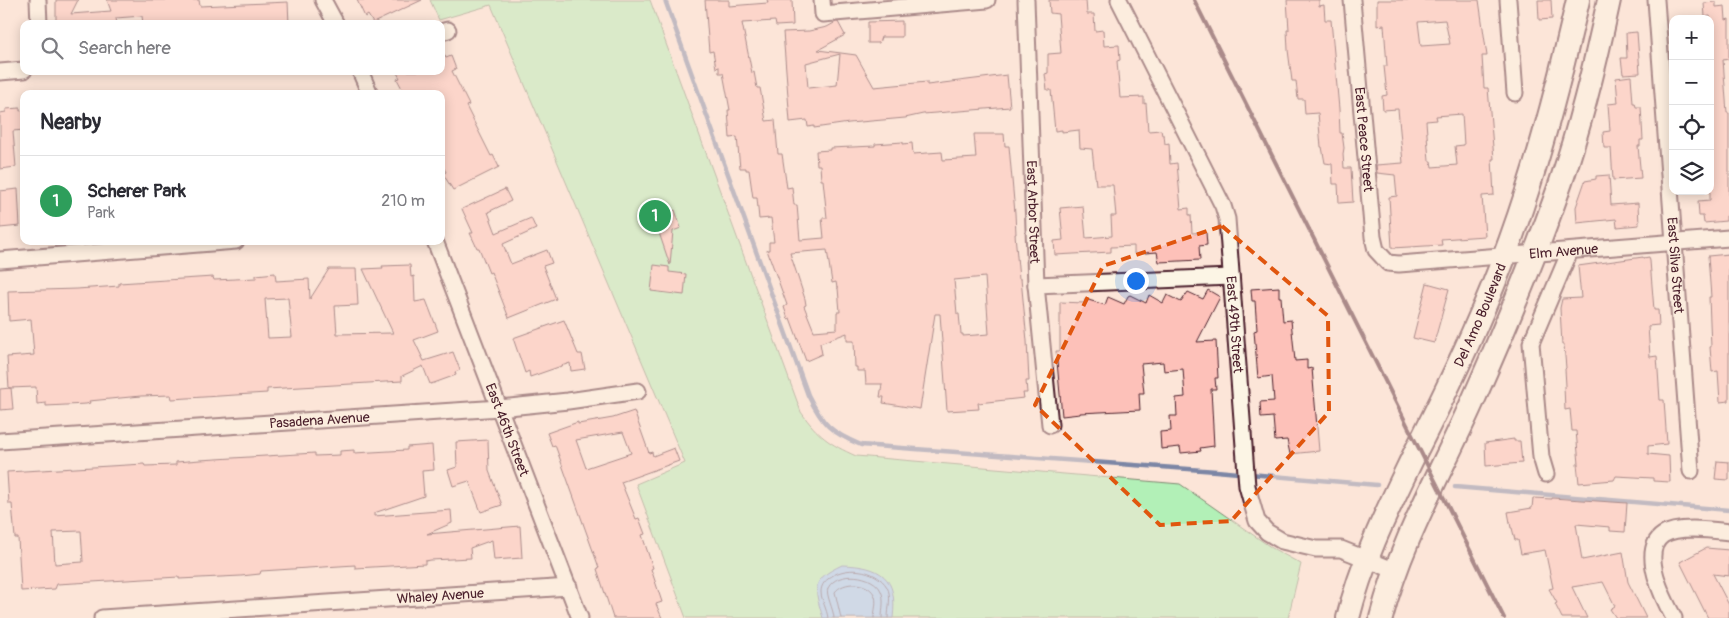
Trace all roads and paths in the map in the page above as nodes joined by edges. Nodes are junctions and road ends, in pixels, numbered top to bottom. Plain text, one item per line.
1 (38, 0) edge
2 (323, 0) edge
3 (987, 0) edge
4 (1026, 0) edge
5 (1119, 0) edge
6 (1352, 0) edge
7 (1508, 0) edge
8 (1578, 0) edge
9 (1609, 0) edge
10 (1656, 0) edge
11 (823, 7) edge
12 (38, 20) edge
13 (334, 20) edge
14 (20, 70) edge
15 (0, 72) edge
16 (362, 75) edge
17 (368, 90) edge
18 (1515, 93) dead end
19 (1729, 238) edge
20 (1675, 242) junction
21 (186, 245) edge
22 (437, 245) edge
23 (1570, 250) junction
24 (1535, 254) junction
25 (1504, 256) junction
26 (0, 260) edge
27 (1399, 264) joint
28 (1231, 277) junction
29 (1036, 285) junction
30 (638, 391) dead end
31 (500, 408) junction
32 (1050, 425) dead end
33 (0, 442) edge
34 (1691, 471) dead end
35 (1546, 474) dead end
36 (1729, 532) edge
37 (1366, 560) junction
38 (1396, 571) junction
39 (569, 588) junction
40 (102, 618) edge
41 (580, 618) edge
42 (1348, 618) edge
43 (1380, 618) edge
44 (1674, 618) edge

1 - 12 street
2 - 13 street
3 - 11 street
4 - 29 street, East Arbor Street
5 - 28 street, East 49th Street
6 - 27 street, East Peace Street
7 - 18 street
8 - 25 main road, Del Amo Boulevard
9 - 24 main road, Del Amo Boulevard
10 - 20 street, East Silva Street
14 - 15 street
16 - 17 street
19 - 20 street, Elm Avenue
20 - 23 street, Elm Avenue
20 - 34 street, East Silva Street
21 - 26 street
22 - 31 street, East 46th Street
23 - 24 street, Elm Avenue
23 - 35 street
24 - 25 street, Elm Avenue
24 - 38 main road, Del Amo Boulevard
25 - 27 street, Elm Avenue
25 - 37 main road, Del Amo Boulevard
28 - 29 street
28 - 37 street, East 49th Street
29 - 32 street, East Arbor Street
30 - 31 street, Pasadena Avenue
31 - 33 street, Pasadena Avenue
31 - 39 street, East 46th Street
36 - 44 street
37 - 38 street, East 49th Street
37 - 42 main road, Del Amo Boulevard
38 - 43 main road, Del Amo Boulevard
39 - 40 street, Whaley Avenue
39 - 41 street, East 46th Street

